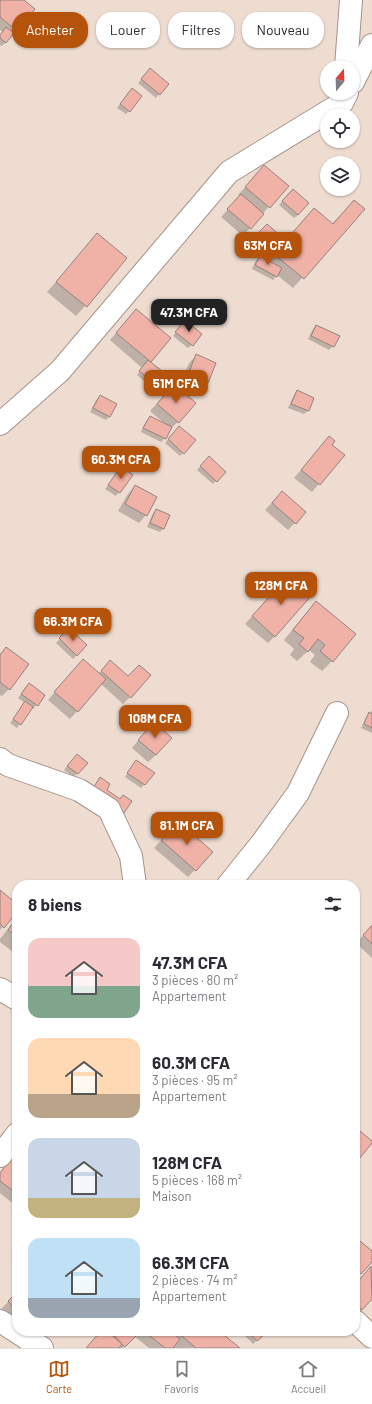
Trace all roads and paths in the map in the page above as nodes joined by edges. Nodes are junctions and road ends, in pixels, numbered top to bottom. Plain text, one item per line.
1 (351, 0) edge
2 (372, 45) edge
3 (347, 60) edge
4 (360, 68) edge
5 (338, 100) edge
6 (0, 424) edge
7 (337, 713) dead end
8 (0, 759) edge
9 (134, 880) edge
10 (232, 880) edge
11 (0, 989) edge
12 (12, 996) edge
13 (12, 1140) edge
14 (0, 1156) edge
15 (0, 1321) edge
16 (360, 1326) edge
17 (12, 1329) edge
18 (23, 1336) edge
19 (372, 1337) edge
20 (42, 1348) edge

1 - 3 street
2 - 4 street
5 - 6 street
7 - 10 street
8 - 9 street
11 - 12 street
13 - 14 street
15 - 17 street
16 - 19 street
18 - 20 street

